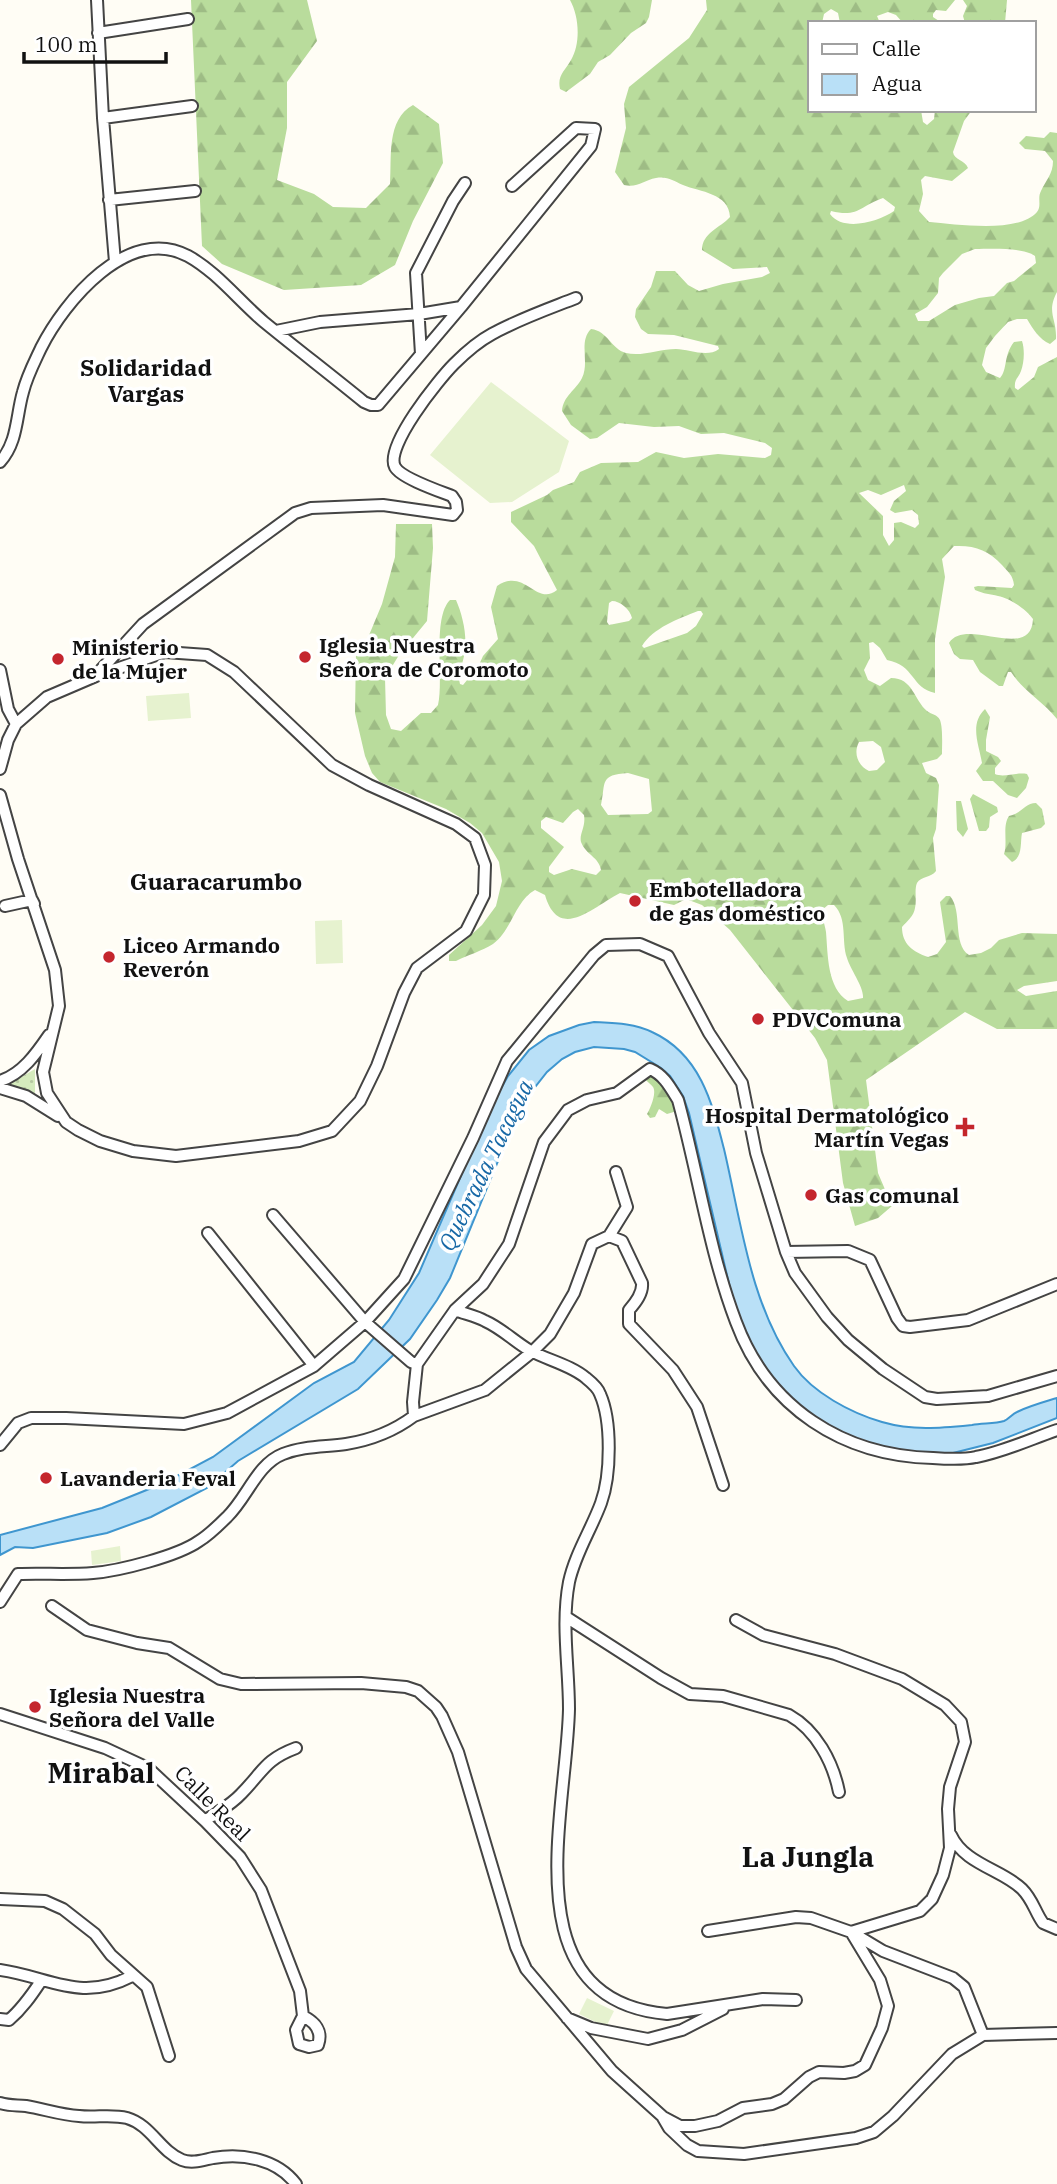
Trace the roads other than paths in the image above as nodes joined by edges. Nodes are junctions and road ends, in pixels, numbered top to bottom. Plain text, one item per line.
1 (97, 0) edge
2 (188, 19) dead end
3 (98, 33) junction
4 (192, 106) dead end
5 (103, 118) junction
6 (465, 183) dead end
7 (512, 186) dead end
8 (195, 191) dead end
9 (109, 200) junction
10 (115, 262) junction
11 (576, 298) dead end
12 (461, 307) junction
13 (419, 314) junction
14 (276, 331) junction
15 (421, 354) junction
16 (0, 462) edge
17 (0, 670) edge
18 (96, 676) junction
19 (16, 724) junction
20 (0, 769) edge
21 (0, 795) edge
22 (32, 900) junction
23 (5, 906) dead end
24 (51, 1033) junction
25 (0, 1081) edge
26 (0, 1088) edge
27 (66, 1122) junction
28 (616, 1172) dead end
29 (274, 1215) dead end
30 (208, 1233) dead end
31 (609, 1236) junction
32 (786, 1252) junction
33 (1057, 1284) edge
34 (455, 1310) junction
35 (365, 1322) junction
36 (532, 1352) junction
37 (414, 1363) junction
38 (314, 1366) junction
39 (1057, 1376) edge
40 (414, 1416) junction
41 (1057, 1430) edge
42 (0, 1445) edge
43 (723, 1485) dead end
44 (0, 1602) edge
45 (52, 1606) dead end
46 (566, 1617) junction
47 (736, 1620) dead end
48 (0, 1714) edge
49 (296, 1748) dead end
50 (839, 1792) dead end
51 (205, 1821) junction
52 (950, 1833) junction
53 (0, 1899) edge
54 (1057, 1929) edge
55 (708, 1931) dead end
56 (851, 1932) junction
57 (0, 1970) edge
58 (132, 1976) junction
59 (41, 1981) junction
60 (796, 2000) dead end
61 (732, 2005) junction
62 (303, 2015) dead end
63 (564, 2017) junction
64 (0, 2019) edge
65 (1057, 2033) edge
66 (983, 2035) junction
67 (169, 2056) dead end
68 (0, 2103) edge
69 (662, 2116) junction
70 (296, 2184) edge

1 - 3 street
2 - 3 street
3 - 5 street
4 - 5 street
5 - 9 street
6 - 13 street
7 - 12 street
8 - 9 street
9 - 10 street
10 - 14 street
10 - 16 street
11 - 18 street
12 - 13 street
12 - 15 street
13 - 14 street
13 - 15 street
14 - 15 street
17 - 19 street
18 - 19 street
18 - 27 street
19 - 20 street
21 - 22 street
22 - 23 street
22 - 24 street
24 - 25 street
24 - 27 street
26 - 27 street
28 - 31 street
29 - 35 street
30 - 38 street
31 - 36 street
31 - 43 street
32 - 33 street
32 - 35 street
32 - 39 street
34 - 36 street
34 - 37 street
34 - 41 street
35 - 37 street
35 - 38 street
36 - 40 street
36 - 46 street
37 - 40 street
38 - 42 street
40 - 44 street
45 - 63 street
46 - 50 street
46 - 61 street
47 - 52 street
48 - 51 street, Calle Real
49 - 51 street
51 - 62 street, Calle Real
52 - 54 street
52 - 56 street
53 - 58 street
55 - 56 street
56 - 66 street
56 - 69 street
57 - 59 street
58 - 59 street
58 - 67 street
59 - 64 street
60 - 61 street
61 - 63 street
63 - 69 street
65 - 66 street
66 - 69 street
68 - 70 street

